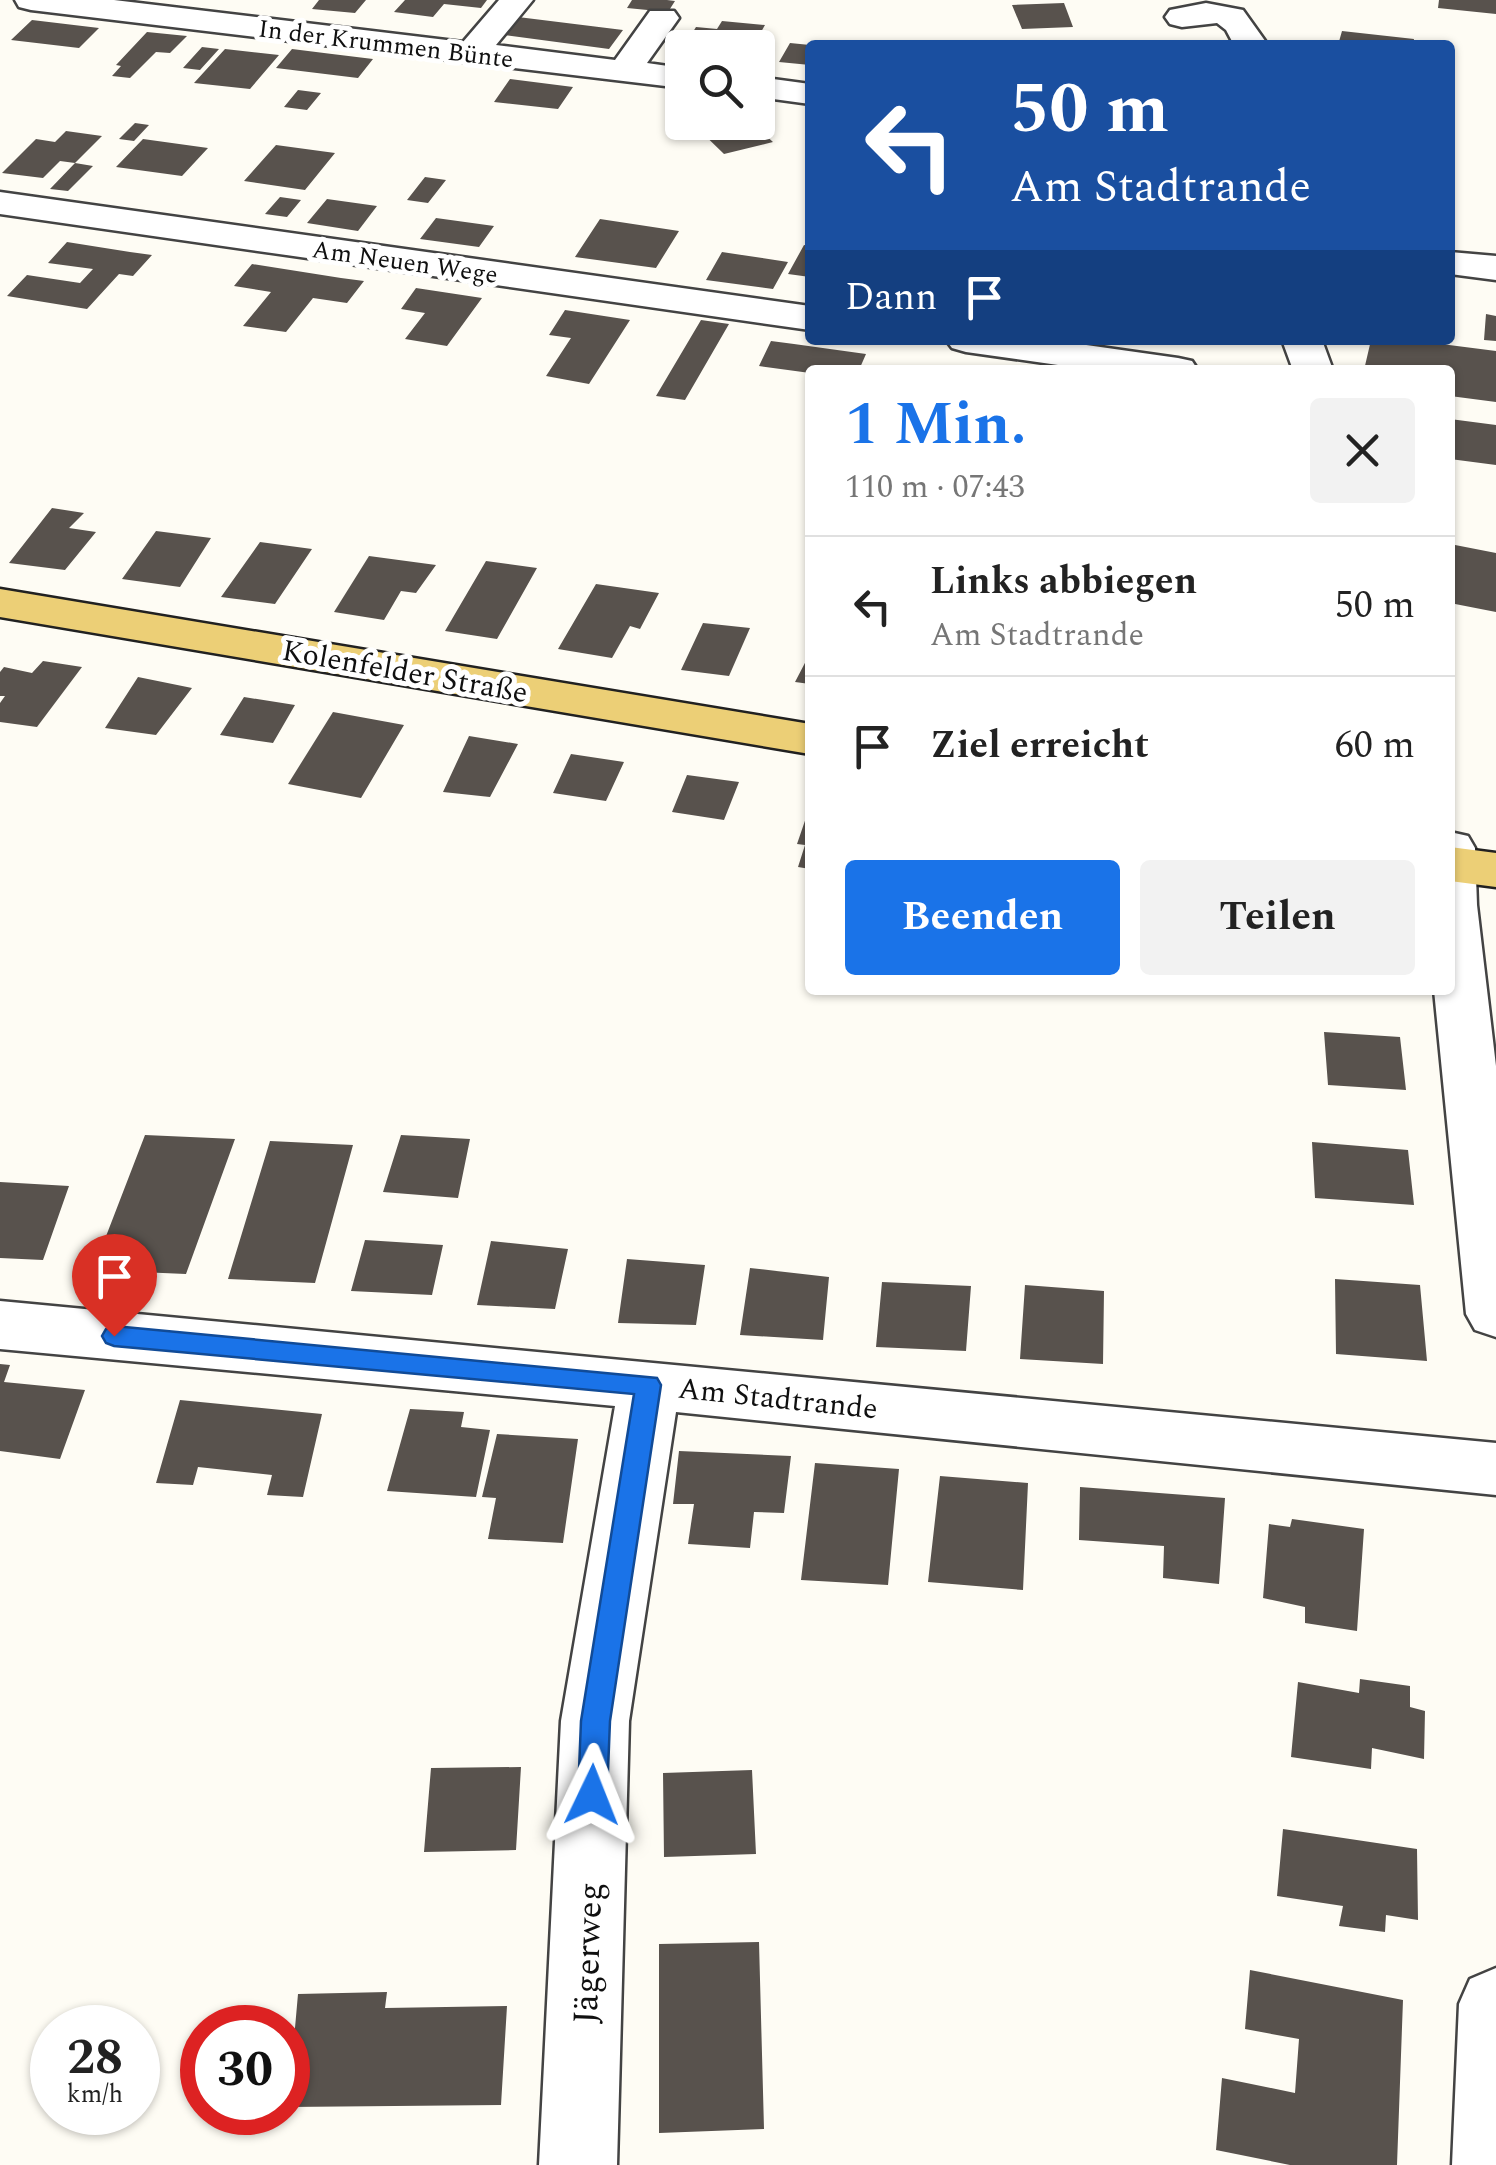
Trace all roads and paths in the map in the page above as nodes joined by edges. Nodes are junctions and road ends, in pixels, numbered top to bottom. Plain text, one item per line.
1 (31, 0) edge
2 (517, 0) edge
3 (662, 18) dead end
4 (1183, 21) edge
5 (1249, 40) edge
6 (471, 53) junction
7 (624, 71) junction
8 (665, 76) edge
9 (775, 89) edge
10 (805, 93) edge
11 (0, 203) edge
12 (1455, 264) edge
13 (1496, 268) edge
14 (805, 317) edge
15 (1001, 345) edge
16 (1143, 365) edge
17 (0, 603) edge
18 (805, 738) edge
19 (1455, 865) edge
20 (1496, 870) edge
21 (1455, 942) edge
22 (1496, 1314) edge
23 (0, 1325) edge
24 (648, 1385) junction
25 (1496, 1469) edge
26 (1496, 2004) edge
27 (578, 2165) edge
28 (1491, 2165) edge

1 - 6 street, In der Krummen Bünte
2 - 6 street
3 - 7 street
4 - 5 street
6 - 7 street, In der Krummen Bünte
7 - 8 street, In der Krummen Bünte
9 - 10 street
11 - 14 street, Am Neuen Wege
12 - 13 street
15 - 16 street
17 - 18 main road, Kolenfelder Straße
19 - 20 main road
21 - 22 street
23 - 24 street, Am Stadtrande
24 - 25 street, Am Stadtrande
24 - 27 street, Jägerweg
26 - 28 street

